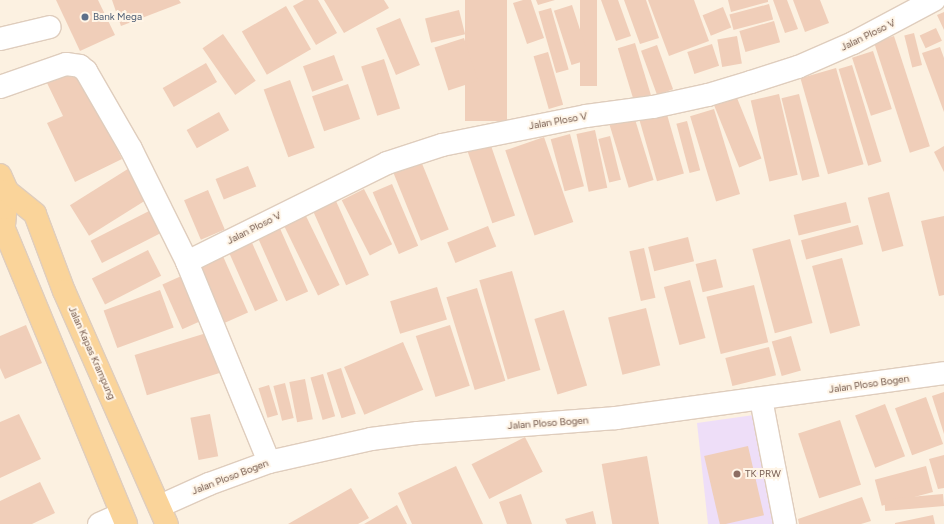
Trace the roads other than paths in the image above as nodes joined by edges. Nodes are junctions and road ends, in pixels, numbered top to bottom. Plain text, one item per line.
1 (934, 0) edge
2 (50, 27) dead end
3 (0, 39) edge
4 (0, 87) edge
5 (3, 183) edge
6 (187, 262) junction
7 (944, 373) edge
8 (761, 399) junction
9 (269, 462) junction
10 (164, 515) edge
11 (123, 519) edge
12 (99, 524) edge
13 (785, 524) edge

1 - 6 street, Jalan Ploso V
2 - 3 street
4 - 6 street
5 - 10 main road, Jalan Kapas Krampung
5 - 11 main road, Jalan Kapas Krampung
6 - 9 street
7 - 8 street, Jalan Ploso Bogen
8 - 9 street, Jalan Ploso Bogen
8 - 13 street
9 - 10 street, Jalan Ploso Bogen
11 - 12 street

